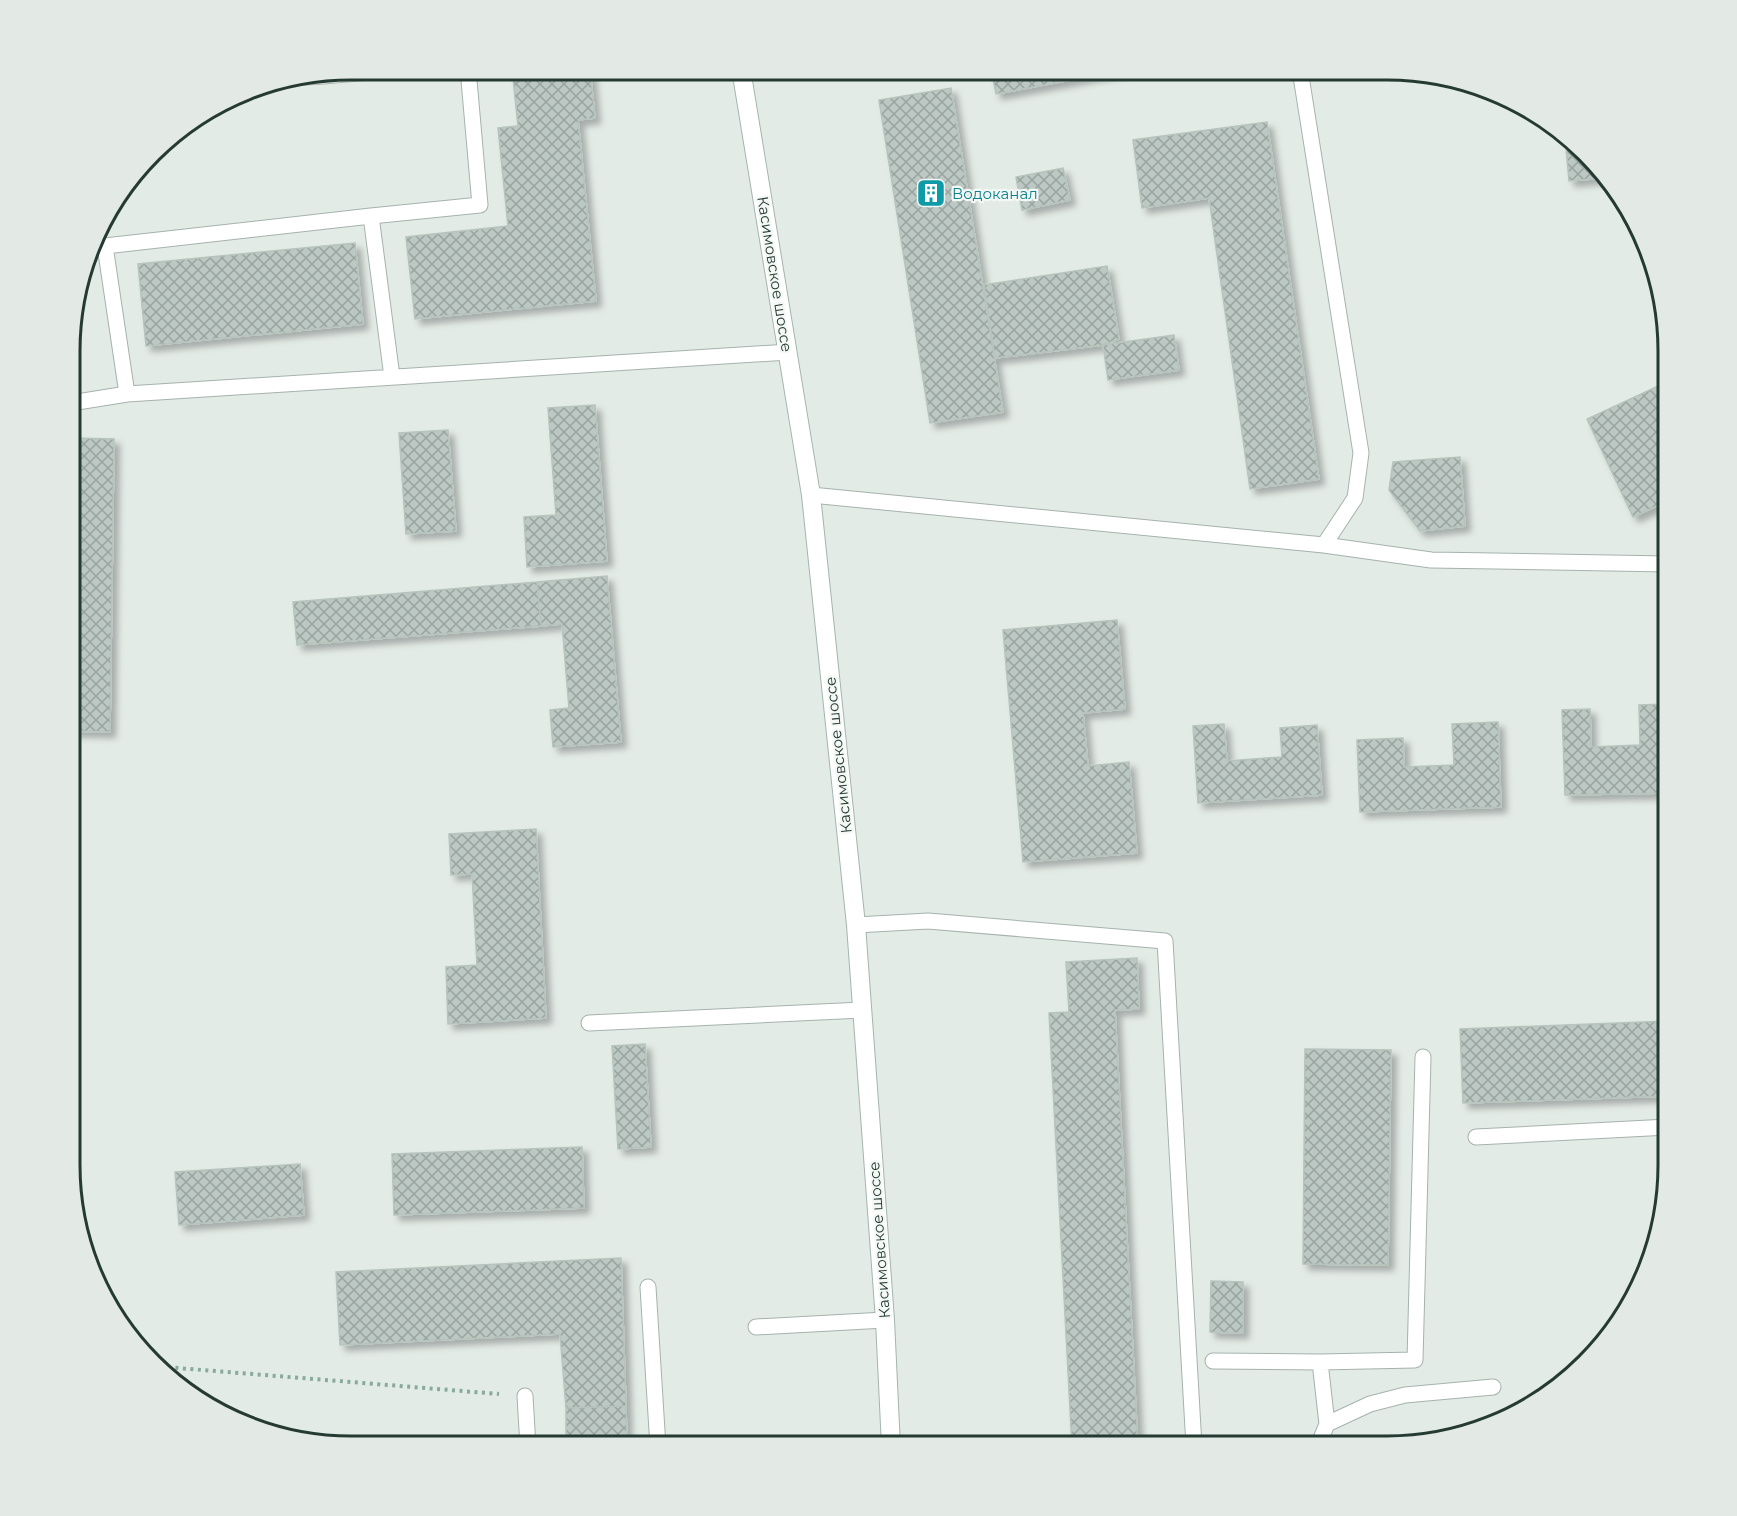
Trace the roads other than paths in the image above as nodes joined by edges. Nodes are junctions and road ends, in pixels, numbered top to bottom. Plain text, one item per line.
1 (469, 80) edge
2 (743, 80) edge
3 (1302, 80) edge
4 (371, 216) junction
5 (788, 352) junction
6 (392, 377) junction
7 (127, 394) junction
8 (80, 402) edge
9 (811, 495) junction
10 (1324, 545) junction
11 (1658, 564) edge
12 (856, 925) junction
13 (862, 1010) junction
14 (589, 1023) dead end
15 (1422, 1058) dead end
16 (1658, 1128) edge
17 (1476, 1137) dead end
18 (648, 1287) dead end
19 (885, 1320) junction
20 (756, 1327) dead end
21 (1213, 1361) dead end
22 (1320, 1362) junction
23 (1493, 1387) dead end
24 (525, 1396) road end
25 (1327, 1424) junction
26 (527, 1436) edge
27 (657, 1436) edge
28 (890, 1436) edge
29 (1193, 1436) edge
30 (1322, 1436) edge

1 - 4 lane
2 - 5 main road, Касимовское шоссе
3 - 10 lane
4 - 6 lane
4 - 7 lane
5 - 6 lane
5 - 9 main road, Касимовское шоссе
6 - 7 lane
7 - 8 lane
9 - 10 lane
9 - 12 main road, Касимовское шоссе
10 - 11 lane
12 - 13 main road, Касимовское шоссе
12 - 29 lane
13 - 14 lane
13 - 19 main road, Касимовское шоссе
15 - 22 lane
16 - 17 lane
18 - 27 lane
19 - 20 lane
19 - 28 main road, Касимовское шоссе
21 - 22 lane
22 - 25 lane
23 - 25 lane
24 - 26 lane
25 - 30 lane

